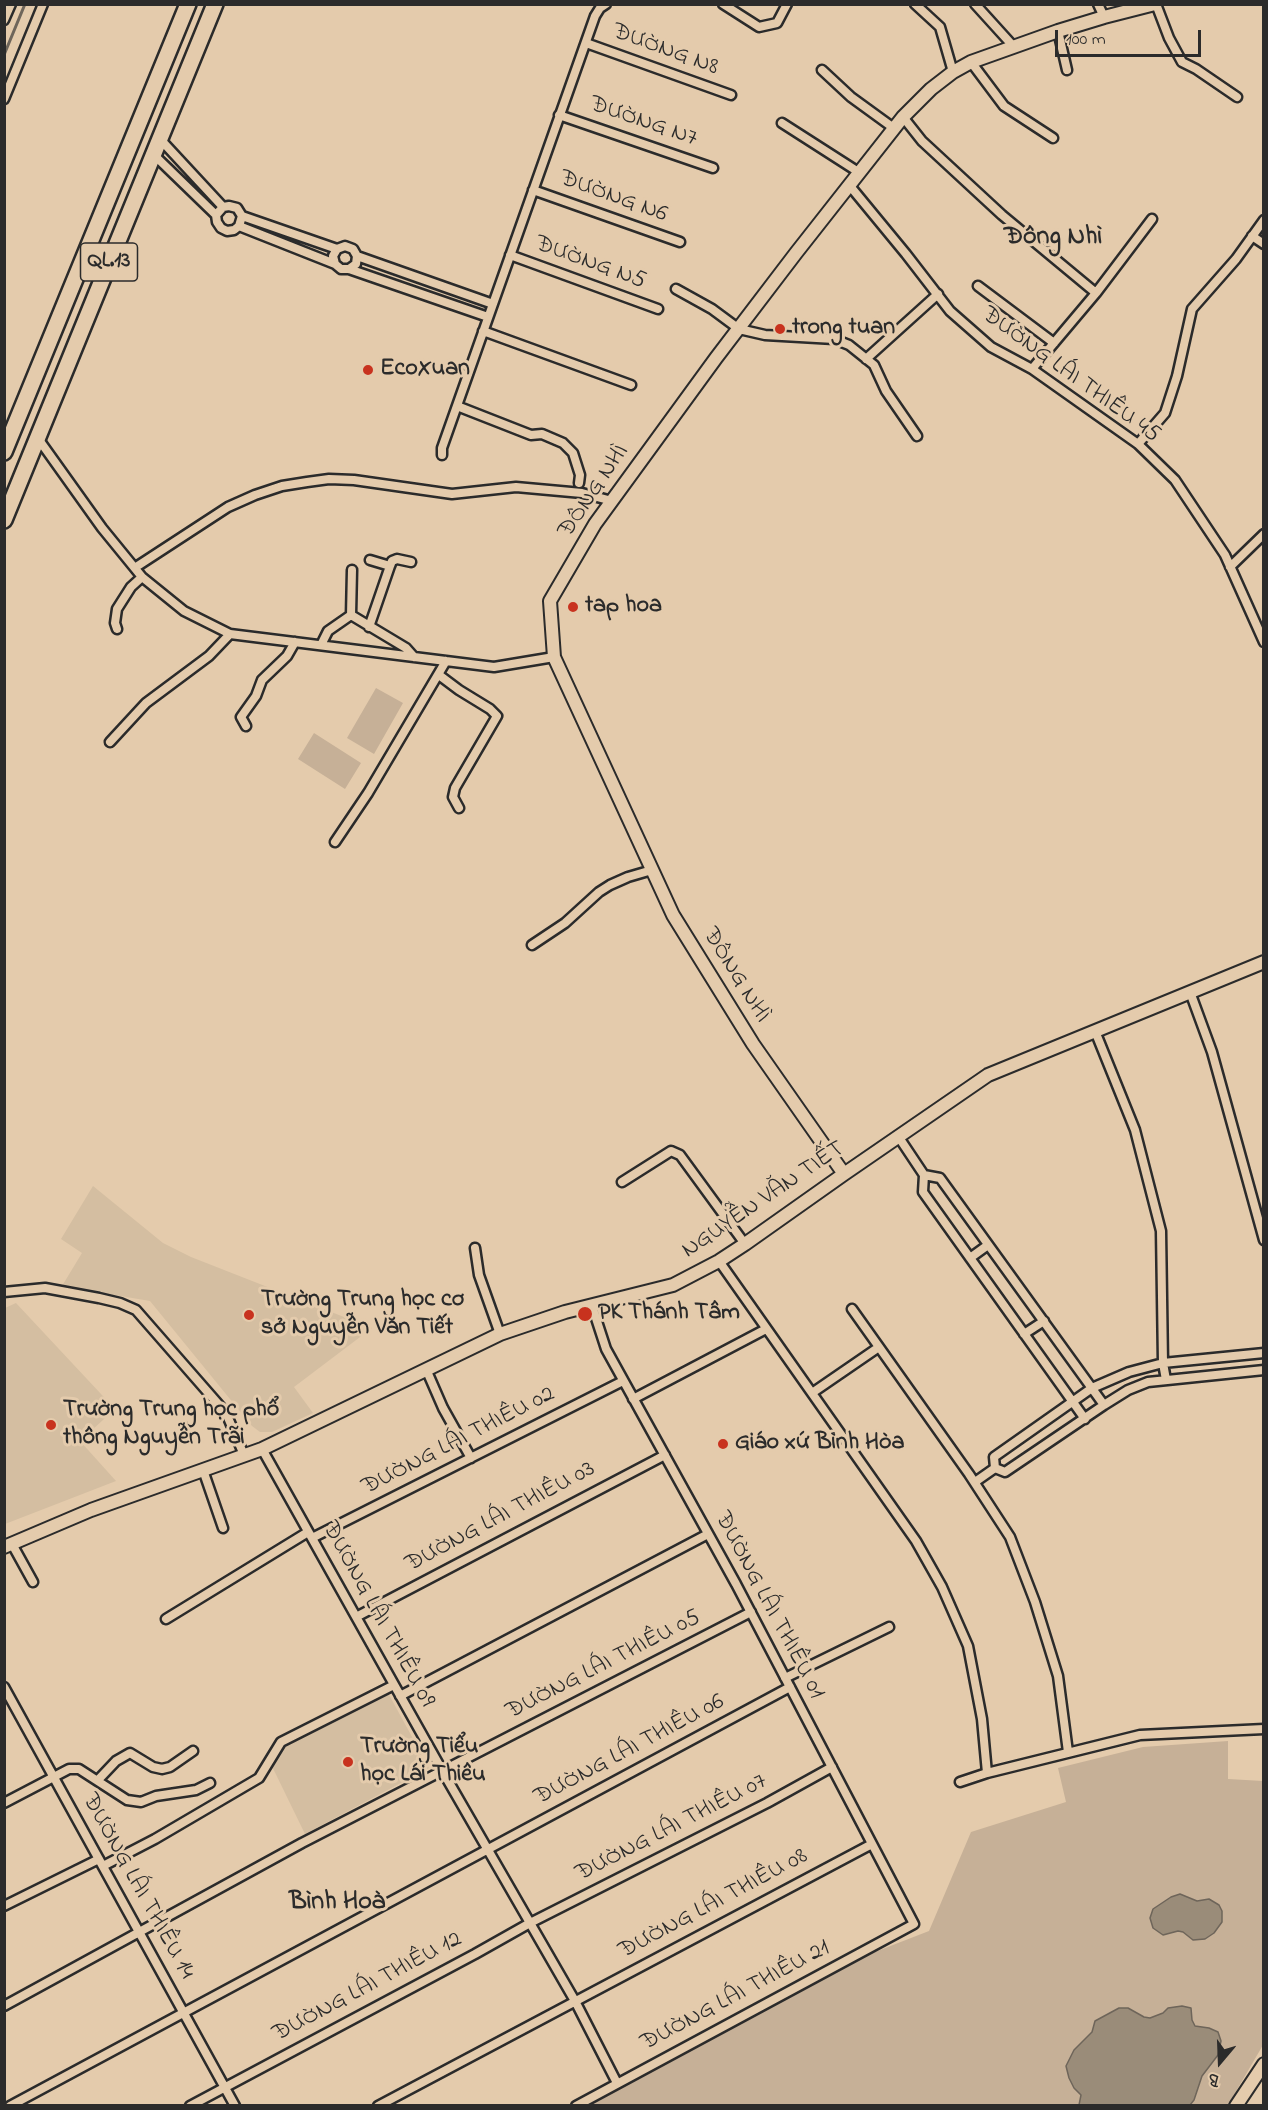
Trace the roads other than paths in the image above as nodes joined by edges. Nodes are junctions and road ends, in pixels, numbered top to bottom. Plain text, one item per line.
1 (11, 4) edge
2 (44, 4) edge
3 (188, 4) edge
4 (215, 4) edge
5 (606, 4) edge
6 (723, 4) edge
7 (787, 4) edge
8 (915, 4) edge
9 (975, 4) edge
10 (1098, 4) edge
11 (1156, 4) edge
12 (1104, 17) junction
13 (4, 20) edge
14 (1058, 31) junction
15 (585, 43) junction
16 (1014, 47) junction
17 (971, 62) junction
18 (822, 70) dead end
19 (1067, 70) dead end
20 (953, 72) junction
21 (731, 95) dead end
22 (1237, 97) dead end
23 (4, 99) edge
24 (560, 115) junction
25 (903, 117) junction
26 (782, 123) dead end
27 (136, 129) junction
28 (895, 129) junction
29 (160, 138) junction
30 (1053, 138) dead end
31 (129, 145) junction
32 (153, 154) junction
33 (713, 168) dead end
34 (860, 172) junction
35 (850, 186) junction
36 (533, 190) junction
37 (223, 207) junction
38 (216, 216) junction
39 (242, 216) junction
40 (1152, 219) dead end
41 (1263, 220) edge
42 (239, 226) junction
43 (1252, 236) junction
44 (680, 242) dead end
45 (1263, 244) edge
46 (337, 249) junction
47 (510, 255) junction
48 (357, 256) junction
49 (335, 264) junction
50 (350, 269) junction
51 (978, 286) dead end
52 (676, 289) dead end
53 (1096, 293) junction
54 (938, 294) junction
55 (493, 304) junction
56 (658, 309) dead end
57 (488, 317) junction
58 (739, 329) junction
59 (483, 331) junction
60 (1054, 344) junction
61 (866, 359) junction
62 (1032, 369) junction
63 (631, 385) dead end
64 (457, 406) junction
65 (917, 436) dead end
66 (37, 437) junction
67 (1138, 444) junction
68 (4, 452) edge
69 (442, 455) dead end
70 (579, 483) dead end
71 (612, 501) junction
72 (4, 520) edge
73 (1263, 534) edge
74 (370, 560) dead end
75 (411, 562) dead end
76 (390, 566) junction
77 (136, 567) junction
78 (1230, 567) junction
79 (352, 570) dead end
80 (142, 577) junction
81 (1263, 612) edge
82 (351, 615) junction
83 (1254, 617) junction
84 (369, 627) junction
85 (117, 629) dead end
86 (230, 634) junction
87 (295, 642) junction
88 (1263, 642) edge
89 (321, 645) junction
90 (415, 657) junction
91 (554, 657) junction
92 (446, 661) junction
93 (439, 675) junction
94 (246, 726) dead end
95 (110, 742) dead end
96 (459, 808) dead end
97 (335, 842) dead end
98 (652, 870) junction
99 (532, 945) dead end
100 (1263, 962) edge
101 (1190, 992) junction
102 (1095, 1031) junction
103 (898, 1136) junction
104 (844, 1174) junction
105 (924, 1175) junction
106 (622, 1182) dead end
107 (1263, 1240) edge
108 (745, 1244) junction
109 (988, 1245) junction
110 (475, 1248) dead end
111 (970, 1258) junction
112 (719, 1261) junction
113 (4, 1292) edge
114 (592, 1306) junction
115 (852, 1309) dead end
116 (1044, 1321) junction
117 (766, 1329) junction
118 (500, 1334) junction
119 (1024, 1334) junction
120 (879, 1347) junction
121 (1263, 1353) edge
122 (1163, 1363) junction
123 (426, 1370) junction
124 (1263, 1370) edge
125 (1166, 1380) junction
126 (623, 1381) junction
127 (1092, 1388) junction
128 (812, 1393) junction
129 (633, 1399) junction
130 (1073, 1401) junction
131 (1104, 1405) junction
132 (1085, 1419) junction
133 (262, 1449) junction
134 (244, 1455) junction
135 (665, 1455) junction
136 (471, 1458) junction
137 (995, 1468) junction
138 (203, 1470) junction
139 (975, 1482) junction
140 (223, 1528) dead end
141 (708, 1534) junction
142 (310, 1535) junction
143 (8, 1545) edge
144 (33, 1582) dead end
145 (751, 1612) junction
146 (356, 1617) junction
147 (166, 1619) dead end
148 (889, 1627) dead end
149 (785, 1678) junction
150 (394, 1685) junction
151 (4, 1687) edge
152 (790, 1687) junction
153 (400, 1696) junction
154 (7, 1697) edge
155 (1263, 1729) edge
156 (193, 1751) dead end
157 (1068, 1752) junction
158 (832, 1767) junction
159 (443, 1772) junction
160 (987, 1773) junction
161 (54, 1776) junction
162 (98, 1780) junction
163 (960, 1782) dead end
164 (210, 1783) dead end
165 (4, 1803) edge
166 (872, 1844) junction
167 (488, 1850) junction
168 (101, 1862) junction
169 (4, 1906) edge
170 (530, 1923) junction
171 (914, 1923) joint
172 (140, 1933) junction
173 (574, 2001) junction
174 (4, 2006) edge
175 (183, 2012) junction
176 (1263, 2064) edge
177 (1259, 2080) edge
178 (617, 2083) junction
179 (224, 2086) junction
180 (10, 2106) edge
181 (190, 2106) edge
182 (235, 2106) edge
183 (378, 2106) edge
184 (576, 2106) edge
185 (1236, 2106) edge

1 - 13 street
2 - 23 street
3 - 27 highway, QL.13
4 - 29 highway, QL.13
5 - 15 street
6 - 7 street
8 - 20 street
9 - 16 street
10 - 12 street
11 - 12 street, ĐÔNG NHÌ
11 - 22 street
12 - 14 street, ĐÔNG NHÌ
14 - 16 street, ĐÔNG NHÌ
14 - 19 street
15 - 21 street, ĐƯỜNG N8
15 - 24 street
16 - 17 street, ĐÔNG NHÌ
17 - 20 street, ĐÔNG NHÌ
17 - 30 street
18 - 28 street
20 - 25 street, ĐÔNG NHÌ
24 - 33 street, ĐƯỜNG N7
24 - 36 street
25 - 28 street, ĐÔNG NHÌ
25 - 53 street
26 - 34 street
27 - 29 highway
27 - 31 highway, QL.13
28 - 34 street, ĐÔNG NHÌ
29 - 32 highway, QL.13
29 - 37 street
31 - 32 highway
31 - 68 highway, QL.13
32 - 38 street
32 - 66 highway, QL.13
34 - 35 street, ĐÔNG NHÌ
35 - 54 street, ĐƯỜNG LÁI THIÊU 45
35 - 58 street, ĐÔNG NHÌ
36 - 44 street, ĐƯỜNG N6
36 - 47 street
37 - 38 street
37 - 39 street
38 - 42 street
39 - 42 street
39 - 46 street
40 - 53 street
41 - 43 street
42 - 49 street
43 - 45 street
43 - 67 street
46 - 48 street
46 - 49 street
47 - 55 street
47 - 56 street, ĐƯỜNG N5
48 - 50 street
48 - 55 street
49 - 50 street
50 - 57 street
51 - 60 street
52 - 58 street
53 - 60 street
54 - 61 street
54 - 62 street, ĐƯỜNG LÁI THIÊU 45
55 - 57 street
57 - 59 street
58 - 61 street
58 - 71 street, ĐÔNG NHÌ
59 - 63 street
59 - 64 street
60 - 62 street
61 - 65 street
62 - 67 street, ĐƯỜNG LÁI THIÊU 45
64 - 69 street
64 - 70 street
66 - 72 highway, QL.13
66 - 77 street
67 - 78 street, ĐƯỜNG LÁI THIÊU 45
71 - 77 street
71 - 91 street, ĐÔNG NHÌ
73 - 78 street
74 - 76 street
75 - 76 street
76 - 84 street
77 - 80 street
78 - 83 street, ĐƯỜNG LÁI THIÊU 45
79 - 82 street
80 - 85 street
80 - 86 street
81 - 83 street
82 - 84 street
82 - 89 street
83 - 88 street, ĐƯỜNG LÁI THIÊU 45
84 - 90 street
86 - 87 street
86 - 95 street
87 - 89 street
87 - 94 street
89 - 90 street
90 - 92 street
91 - 92 street
91 - 98 street, ĐÔNG NHÌ
92 - 93 street
93 - 96 street
93 - 97 street
98 - 99 street
98 - 104 street, ĐÔNG NHÌ
100 - 101 street, NGUYỄN VĂN TIẾT
101 - 102 street, NGUYỄN VĂN TIẾT
101 - 107 street
102 - 103 street, NGUYỄN VĂN TIẾT
102 - 122 street
103 - 104 street, NGUYỄN VĂN TIẾT
103 - 105 street
104 - 108 street, NGUYỄN VĂN TIẾT
105 - 109 street
105 - 111 street
106 - 108 street
108 - 112 street, NGUYỄN VĂN TIẾT
109 - 111 street
109 - 116 street
110 - 118 street
111 - 119 street
112 - 114 street, NGUYỄN VĂN TIẾT
112 - 117 street
113 - 134 street
114 - 118 street, NGUYỄN VĂN TIẾT
114 - 126 street, ĐƯỜNG LÁI THIÊU 01
115 - 120 street
116 - 119 street
116 - 127 street
117 - 128 street
117 - 129 street
118 - 123 street, NGUYỄN VĂN TIẾT
119 - 130 street
120 - 128 street
120 - 139 street
121 - 122 street
122 - 125 street
122 - 127 street
123 - 133 street, NGUYỄN VĂN TIẾT
123 - 136 street
124 - 125 street
125 - 131 street
126 - 129 street, ĐƯỜNG LÁI THIÊU 01
126 - 136 street, ĐƯỜNG LÁI THIÊU 02
127 - 130 street
127 - 131 street
128 - 160 street
129 - 135 street, ĐƯỜNG LÁI THIÊU 01
130 - 132 street
130 - 137 street
131 - 132 street
132 - 137 street
133 - 134 street, NGUYỄN VĂN TIẾT
133 - 142 street, ĐƯỜNG LÁI THIÊU 09
134 - 138 street, NGUYỄN VĂN TIẾT
135 - 141 street, ĐƯỜNG LÁI THIÊU 01
135 - 146 street, ĐƯỜNG LÁI THIÊU 03
136 - 142 street, ĐƯỜNG LÁI THIÊU 02
137 - 139 street
138 - 140 street
138 - 143 street, NGUYỄN VĂN TIẾT
139 - 157 street
141 - 145 street, ĐƯỜNG LÁI THIÊU 01
141 - 153 street
142 - 146 street, ĐƯỜNG LÁI THIÊU 09
142 - 147 street, ĐƯỜNG LÁI THIÊU 02
143 - 144 street
145 - 149 street, ĐƯỜNG LÁI THIÊU 01
145 - 159 street, ĐƯỜNG LÁI THIÊU 05
146 - 150 street, ĐƯỜNG LÁI THIÊU 09
148 - 149 street
149 - 152 street, ĐƯỜNG LÁI THIÊU 01
150 - 153 street, ĐƯỜNG LÁI THIÊU 09
150 - 168 street
151 - 154 street, ĐƯỜNG LÁI THIÊU 14
152 - 158 street, ĐƯỜNG LÁI THIÊU 01
152 - 167 street, ĐƯỜNG LÁI THIÊU 06
153 - 159 street, ĐƯỜNG LÁI THIÊU 09
154 - 161 street, ĐƯỜNG LÁI THIÊU 14
155 - 157 street
156 - 162 street
157 - 160 street
158 - 166 street, ĐƯỜNG LÁI THIÊU 01
158 - 170 street, ĐƯỜNG LÁI THIÊU 07
159 - 167 street, ĐƯỜNG LÁI THIÊU 09
159 - 172 street, ĐƯỜNG LÁI THIÊU 05
160 - 163 street
161 - 162 street
161 - 165 street
161 - 168 street, ĐƯỜNG LÁI THIÊU 14
162 - 164 street
166 - 171 street, ĐƯỜNG LÁI THIÊU 01
166 - 173 street, ĐƯỜNG LÁI THIÊU 08
167 - 170 street, ĐƯỜNG LÁI THIÊU 09
167 - 175 street, ĐƯỜNG LÁI THIÊU 06
168 - 169 street
168 - 172 street, ĐƯỜNG LÁI THIÊU 14
170 - 173 street, ĐƯỜNG LÁI THIÊU 09
170 - 179 street, ĐƯỜNG LÁI THIÊU 12
171 - 178 street, ĐƯỜNG LÁI THIÊU 21
172 - 174 street, ĐƯỜNG LÁI THIÊU 05
172 - 175 street, ĐƯỜNG LÁI THIÊU 14
173 - 178 street, ĐƯỜNG LÁI THIÊU 09
173 - 183 street, ĐƯỜNG LÁI THIÊU 08
175 - 179 street, ĐƯỜNG LÁI THIÊU 14
175 - 180 street, ĐƯỜNG LÁI THIÊU 06
176 - 177 street
177 - 185 street
178 - 184 street, ĐƯỜNG LÁI THIÊU 21
179 - 181 street, ĐƯỜNG LÁI THIÊU 12
179 - 182 street, ĐƯỜNG LÁI THIÊU 14

